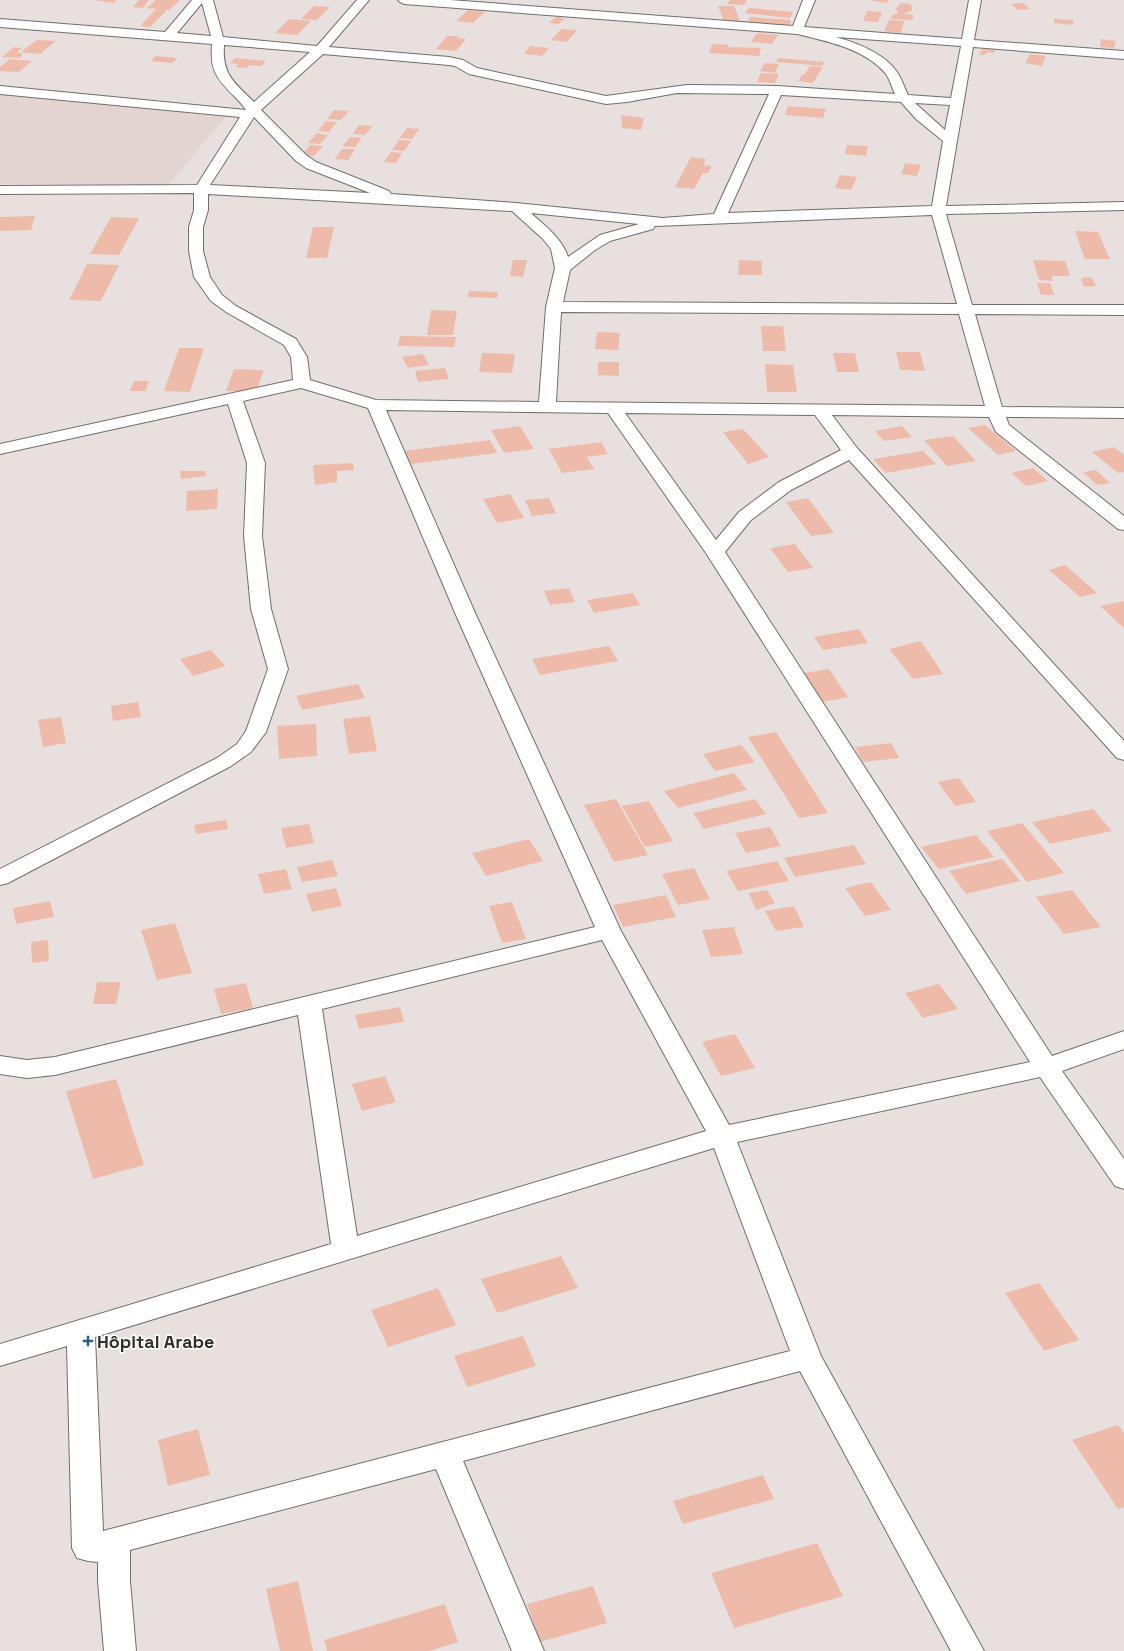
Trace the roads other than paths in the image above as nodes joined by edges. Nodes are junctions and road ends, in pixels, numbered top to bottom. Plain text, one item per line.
1 (198, 0) edge
2 (207, 0) edge
3 (363, 0) edge
4 (404, 0) edge
5 (809, 0) edge
6 (975, 0) edge
7 (0, 23) edge
8 (798, 30) junction
9 (168, 36) junction
10 (218, 41) junction
11 (967, 43) junction
12 (320, 50) junction
13 (1124, 55) edge
14 (0, 90) edge
15 (777, 90) junction
16 (904, 98) junction
17 (957, 102) junction
18 (251, 111) junction
19 (950, 140) junction
20 (201, 189) junction
21 (0, 190) edge
22 (396, 199) junction
23 (1124, 206) edge
24 (516, 207) junction
25 (938, 210) junction
26 (719, 218) junction
27 (663, 222) junction
28 (563, 268) junction
29 (554, 307) junction
30 (966, 309) junction
31 (1124, 310) edge
32 (302, 383) junction
33 (234, 398) junction
34 (375, 405) junction
35 (547, 407) junction
36 (613, 408) junction
37 (820, 410) junction
38 (995, 412) junction
39 (1124, 414) edge
40 (0, 449) edge
41 (851, 452) junction
42 (745, 516) junction
43 (1124, 525) edge
44 (699, 528) junction
45 (715, 552) junction
46 (1124, 754) edge
47 (0, 878) edge
48 (609, 931) junction
49 (309, 1004) junction
50 (1124, 1040) edge
51 (0, 1065) edge
52 (1046, 1067) junction
53 (722, 1136) junction
54 (1124, 1179) edge
55 (345, 1250) junction
56 (81, 1330) junction
57 (0, 1355) edge
58 (807, 1358) junction
59 (445, 1454) junction
60 (88, 1548) junction
61 (120, 1651) edge
62 (528, 1651) edge
63 (968, 1651) edge

1 - 9 street
2 - 10 street
3 - 12 street
4 - 8 street
5 - 8 street
6 - 11 street
7 - 9 street
8 - 11 street
8 - 16 street
9 - 10 street
10 - 12 street
10 - 18 street
11 - 13 street
11 - 17 street
12 - 15 street
12 - 18 street
14 - 18 street
15 - 16 street
15 - 26 street
16 - 17 street
16 - 19 street
17 - 19 street
18 - 20 street
18 - 22 street
19 - 25 street
20 - 21 street
20 - 22 street
20 - 32 street
22 - 24 street
23 - 25 street
24 - 27 street
24 - 28 street
25 - 26 street
25 - 30 street
26 - 27 street
27 - 28 street
28 - 29 street
29 - 30 street
29 - 35 street
30 - 31 street
30 - 38 street
32 - 33 street
32 - 34 street
33 - 40 street
33 - 47 street
34 - 35 street
34 - 48 street
35 - 36 street
36 - 37 street
36 - 44 street
37 - 38 street
37 - 41 street
38 - 39 street
38 - 43 street
41 - 42 street
41 - 46 street
42 - 44 street
42 - 45 street
44 - 45 street
45 - 52 street
48 - 49 street
48 - 53 street
49 - 51 street
49 - 55 street
50 - 52 street
52 - 53 street
52 - 54 street
53 - 55 street
53 - 58 street
55 - 56 street
56 - 57 street
56 - 60 street
58 - 59 street
58 - 63 street
59 - 60 street
59 - 62 street
60 - 61 street

